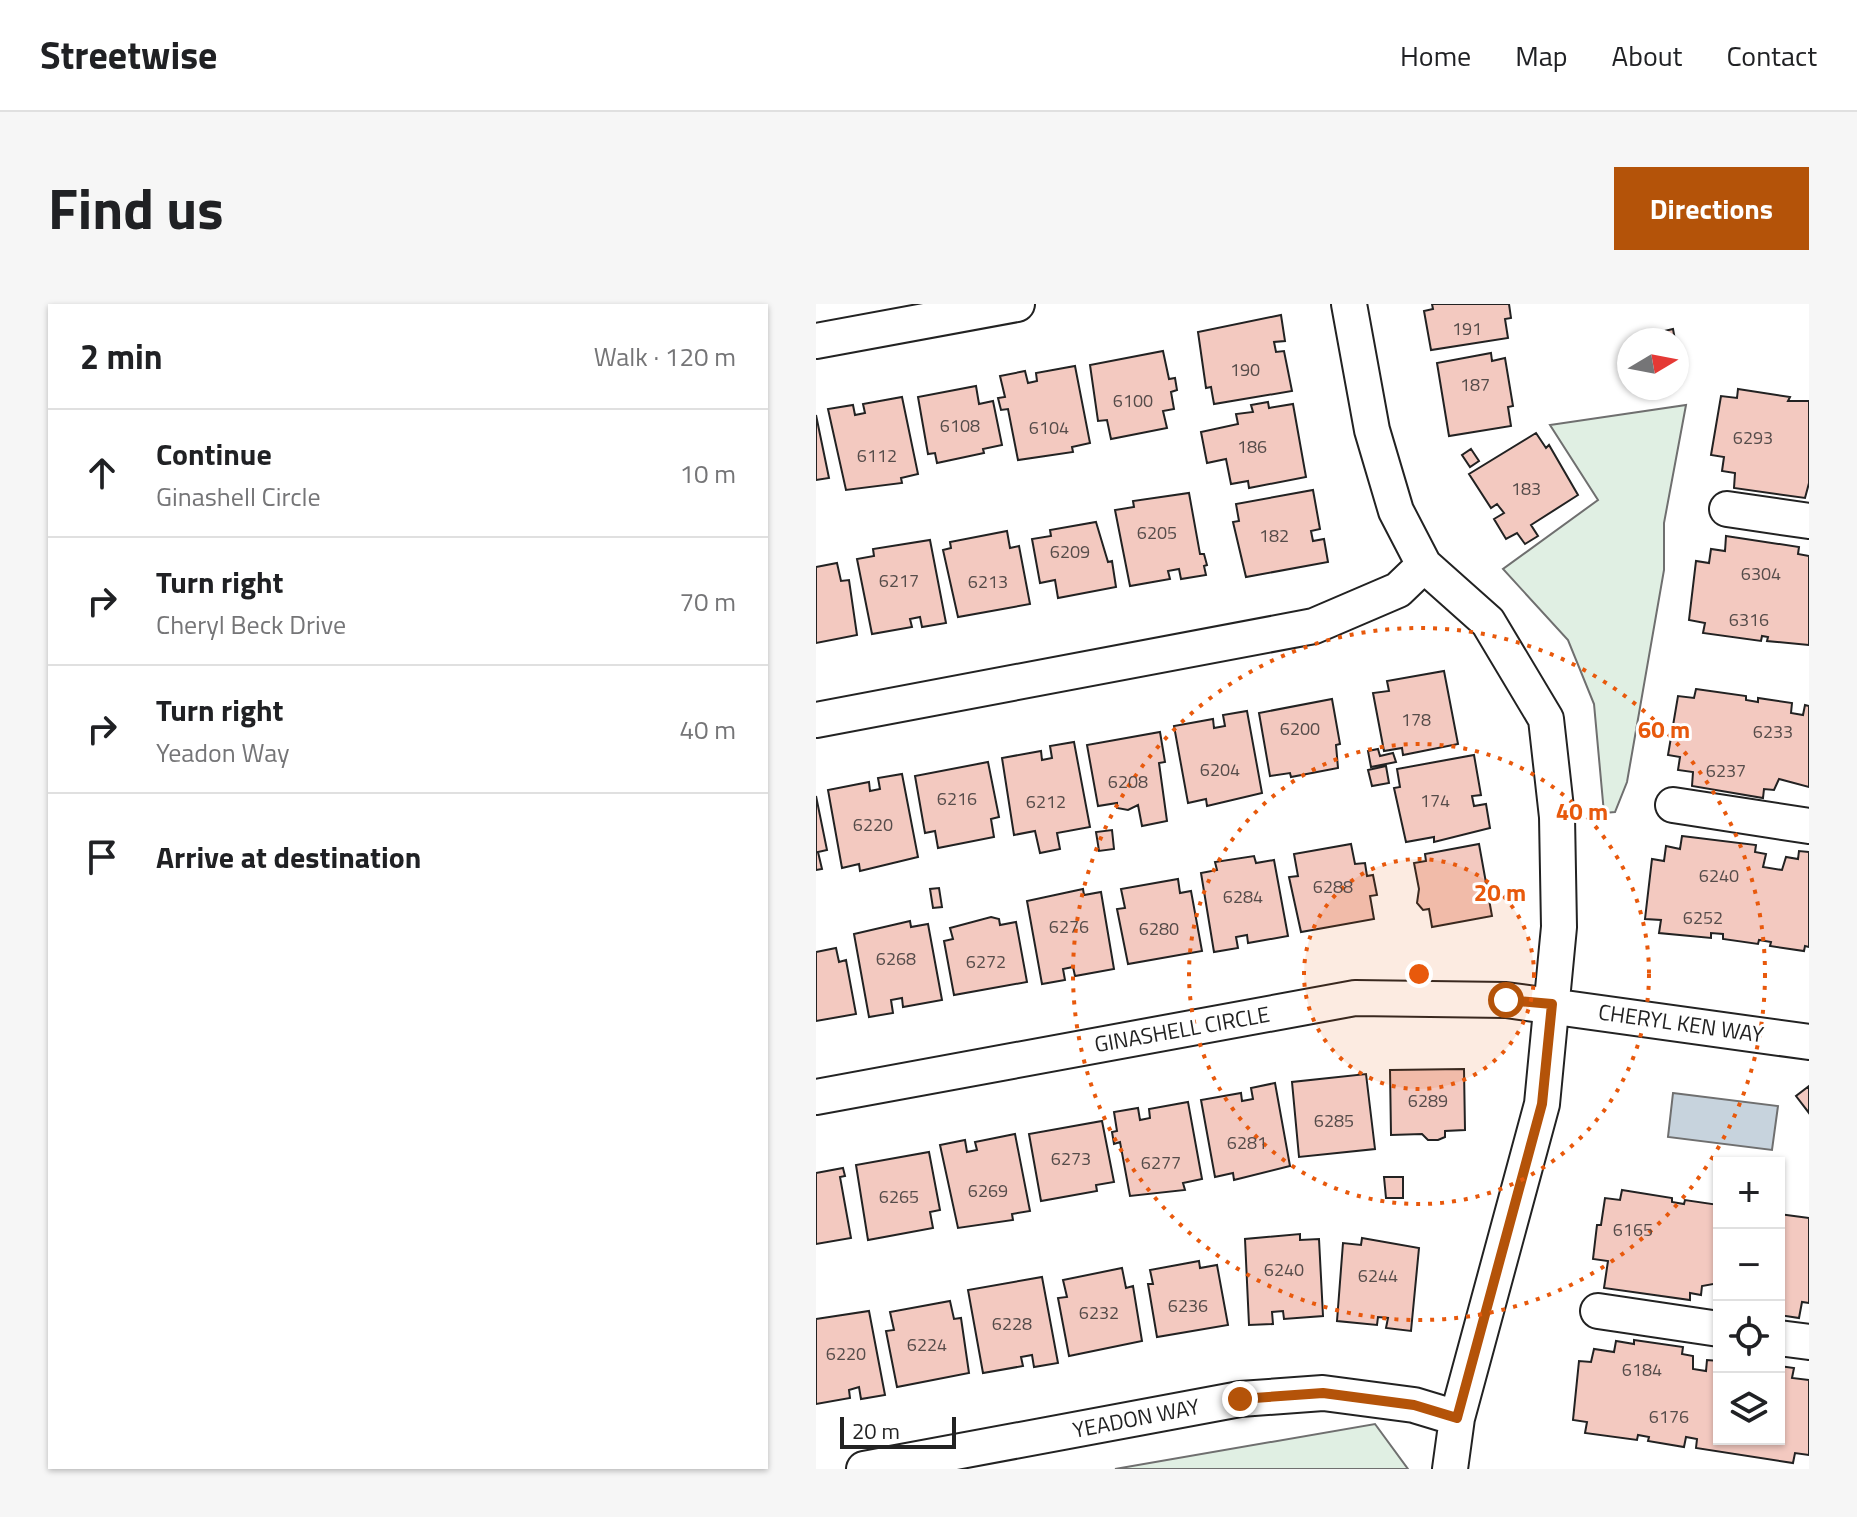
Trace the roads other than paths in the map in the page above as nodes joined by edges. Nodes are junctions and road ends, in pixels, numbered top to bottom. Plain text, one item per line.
1 (1017, 304) edge
2 (1349, 304) edge
3 (816, 341) edge
4 (1727, 509) dead end
5 (1809, 521) edge
6 (1424, 565) junction
7 (816, 720) edge
8 (1673, 805) dead end
9 (1809, 826) edge
10 (1552, 1004) junction
11 (1809, 1042) edge
12 (816, 1097) edge
13 (1598, 1311) dead end
14 (1713, 1328) edge
15 (1785, 1339) edge
16 (1809, 1342) edge
17 (1457, 1418) junction
18 (864, 1469) edge
19 (1450, 1469) edge

1 - 3 street
2 - 6 street
4 - 5 street
6 - 7 street
6 - 10 street
8 - 9 street
10 - 11 street, CHERYL KEN WAY
10 - 12 street, GINASHELL CIRCLE
10 - 17 street
13 - 14 street
15 - 16 street
17 - 18 street, YEADON WAY
17 - 19 street

